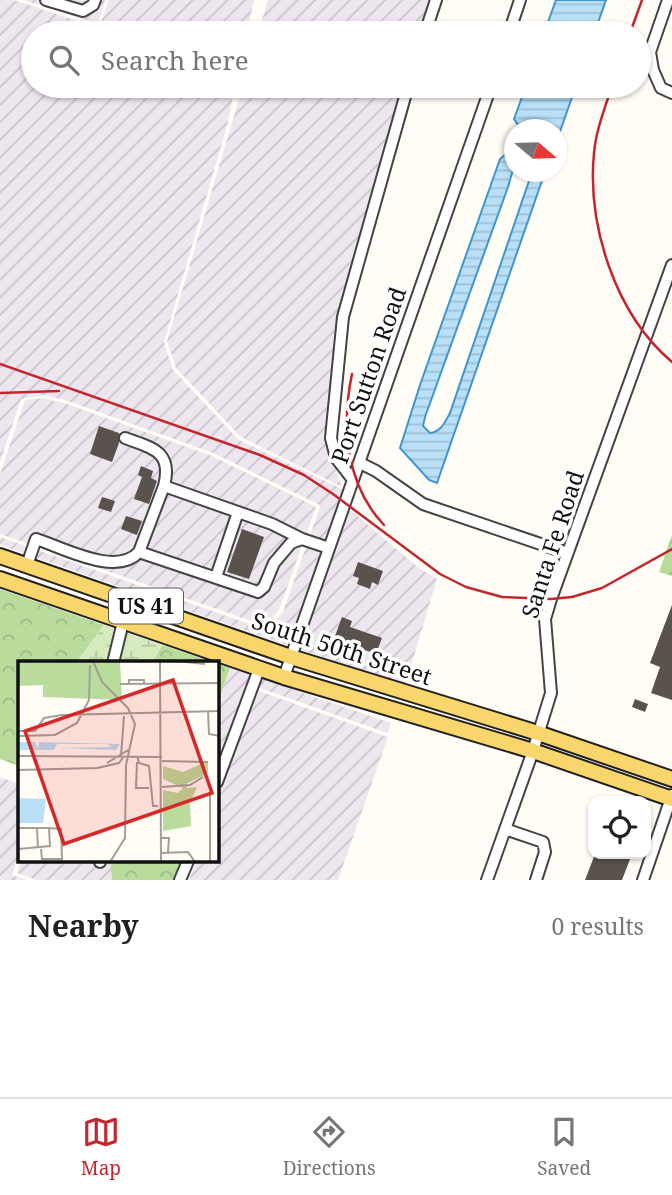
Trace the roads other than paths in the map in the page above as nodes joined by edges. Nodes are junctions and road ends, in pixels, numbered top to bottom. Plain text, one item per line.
1 (46, 0) edge
2 (95, 0) edge
3 (436, 0) edge
4 (520, 0) edge
5 (668, 0) edge
6 (429, 21) edge
7 (513, 21) edge
8 (651, 49) edge
9 (651, 58) edge
10 (672, 93) edge
11 (405, 98) edge
12 (487, 98) edge
13 (672, 265) edge
14 (125, 438) dead end
15 (360, 463) junction
16 (354, 480) junction
17 (164, 485) junction
18 (238, 512) junction
19 (302, 540) junction
20 (329, 548) junction
21 (139, 552) junction
22 (567, 554) junction
23 (0, 556) edge
24 (27, 565) junction
25 (216, 578) junction
26 (0, 579) edge
27 (123, 621) junction
28 (291, 657) junction
29 (113, 661) edge
30 (259, 669) junction
31 (284, 677) junction
32 (538, 733) junction
33 (533, 751) junction
34 (219, 777) edge
35 (672, 779) edge
36 (672, 797) edge
37 (505, 829) junction
38 (188, 862) edge
39 (180, 880) edge
40 (487, 880) edge
41 (536, 880) edge
42 (643, 880) edge

1 - 2 street
3 - 6 street
4 - 7 street
5 - 8 street
9 - 10 street
11 - 16 street
12 - 15 street, Port Sutton Road
13 - 22 street, Santa Fe Road
14 - 17 street
15 - 16 street, Port Sutton Road
15 - 22 street
16 - 20 street, Port Sutton Road
17 - 18 street
17 - 21 street
18 - 19 street
18 - 25 street
19 - 20 street
19 - 25 street
20 - 28 street, Port Sutton Road
21 - 24 street
21 - 25 street
22 - 32 street, Santa Fe Road
23 - 24 main road, South 50th Street / US 41
24 - 28 main road, South 50th Street / US 41
26 - 27 main road, South 50th Street / US 41
27 - 29 street
27 - 30 main road, South 50th Street / US 41
28 - 31 street, Port Sutton Road
28 - 32 main road, South 50th Street / US 41
30 - 31 main road, South 50th Street / US 41
30 - 34 street
31 - 33 main road, South 50th Street / US 41
32 - 33 street, Santa Fe Road
32 - 35 main road, South 50th Street / US 41
33 - 36 main road, South 50th Street / US 41
33 - 37 street, Santa Fe Road
36 - 42 street
37 - 40 street, Santa Fe Road
37 - 41 street
38 - 39 street

